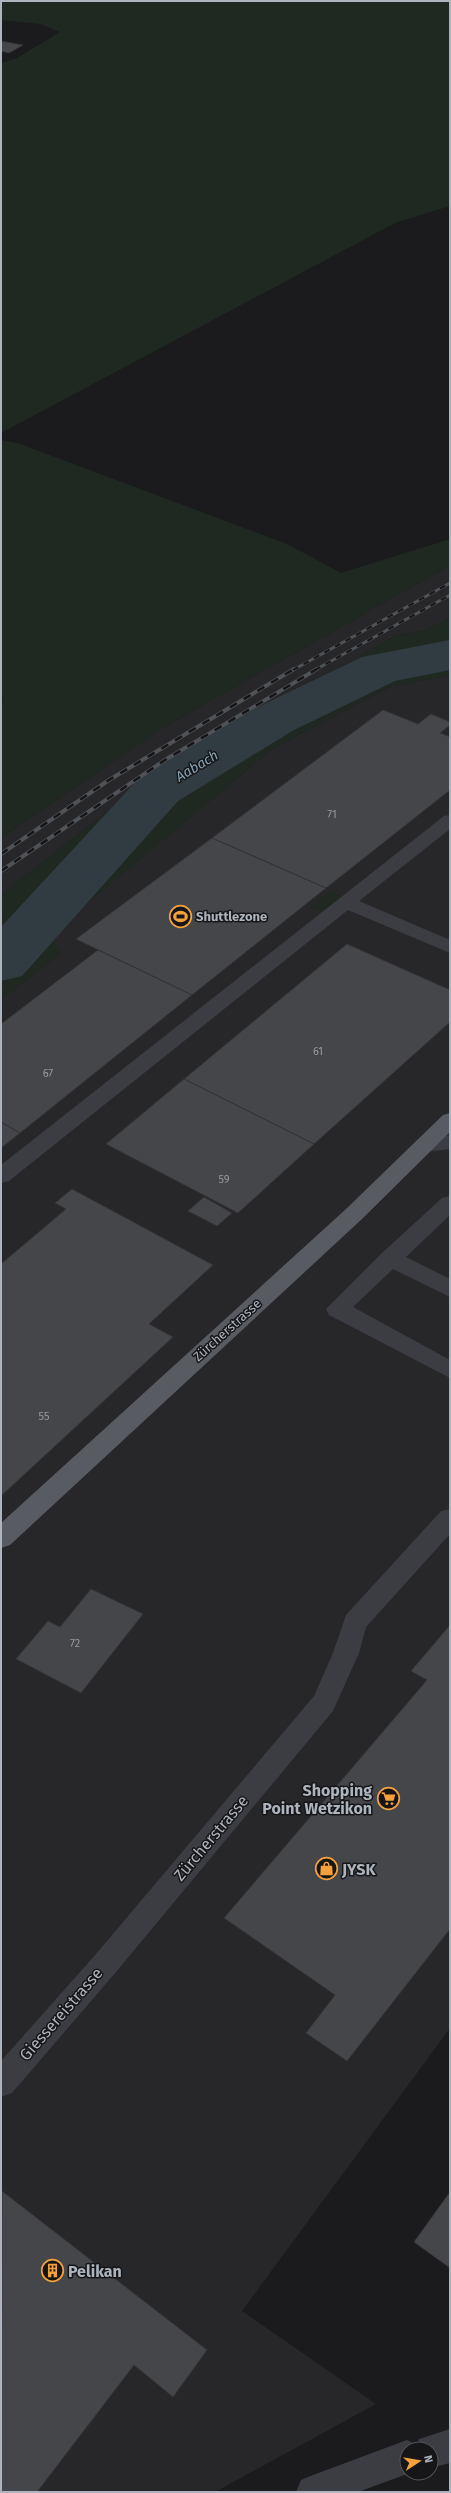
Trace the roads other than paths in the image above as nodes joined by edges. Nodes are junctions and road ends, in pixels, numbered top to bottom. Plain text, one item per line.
1 (450, 820) edge
2 (347, 903) junction
3 (450, 947) edge
4 (450, 1120) edge
5 (450, 1142) edge
6 (424, 1145) junction
7 (1, 1176) edge
8 (450, 1202) edge
9 (390, 1258) junction
10 (450, 1289) edge
11 (450, 1370) edge
12 (450, 1518) edge
13 (1, 1538) edge
14 (106, 1963) joint
15 (1, 2083) edge
16 (450, 2446) edge
17 (439, 2449) edge
18 (399, 2461) edge
19 (313, 2492) edge

1 - 2 street
2 - 3 street
2 - 7 street
4 - 6 main road, Zürcherstrasse
5 - 6 street
6 - 13 main road, Zürcherstrasse
8 - 9 street
9 - 10 street
9 - 11 street
12 - 14 street, Zürcherstrasse
14 - 15 street, Giessereistrasse
16 - 17 street
18 - 19 street

